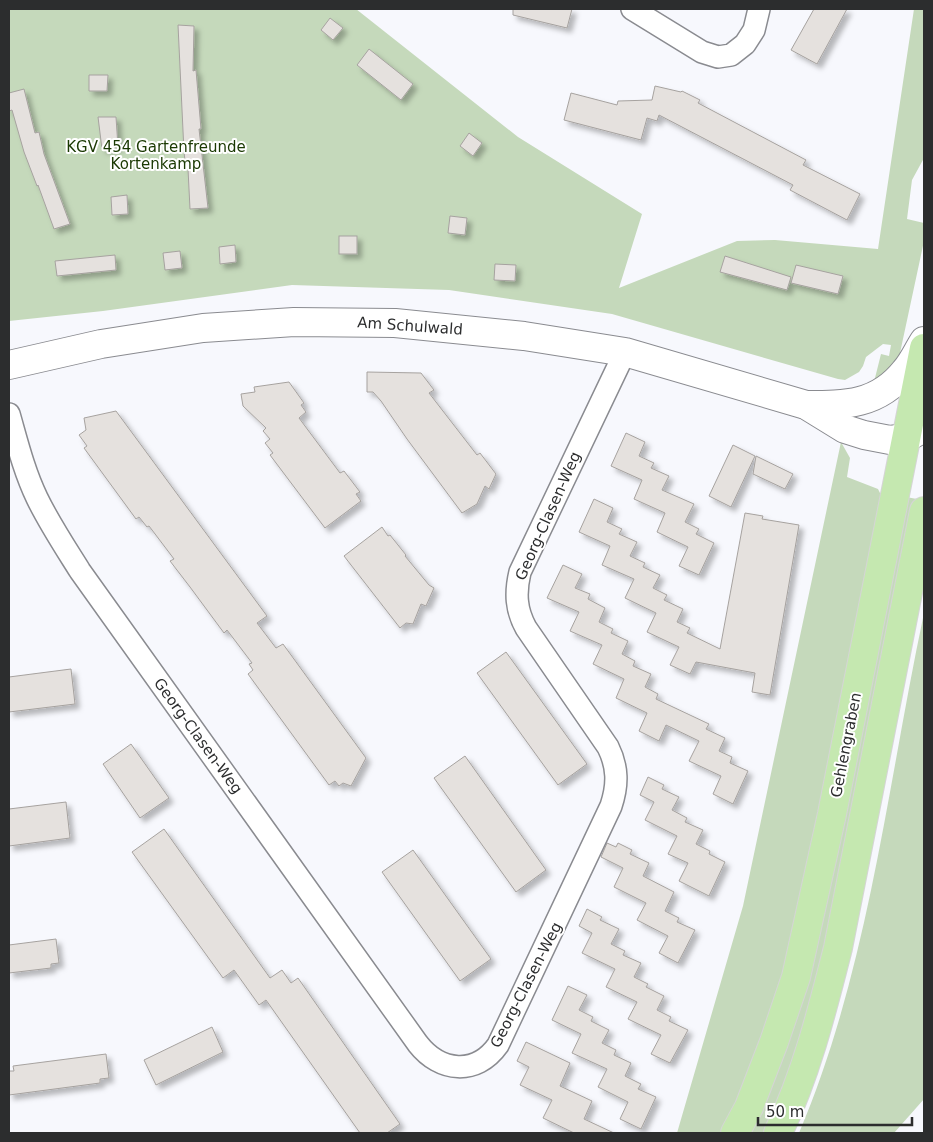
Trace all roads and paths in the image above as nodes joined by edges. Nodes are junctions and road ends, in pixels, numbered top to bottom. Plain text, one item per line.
1 (632, 9) edge
2 (759, 9) edge
3 (924, 340) edge
4 (924, 348) edge
5 (624, 352) junction
6 (9, 364) edge
7 (806, 405) junction
8 (9, 414) edge
9 (915, 433) edge
10 (924, 511) edge
11 (735, 1133) edge
12 (778, 1133) edge

1 - 2 street
3 - 7 street, Am Schulwald
4 - 9 main road, Gehlengraben
5 - 6 street, Am Schulwald
5 - 7 street, Am Schulwald
5 - 8 street, Georg-Clasen-Weg
7 - 9 street, Am Schulwald
9 - 11 main road, Gehlengraben
10 - 12 main road, Gehlengraben

